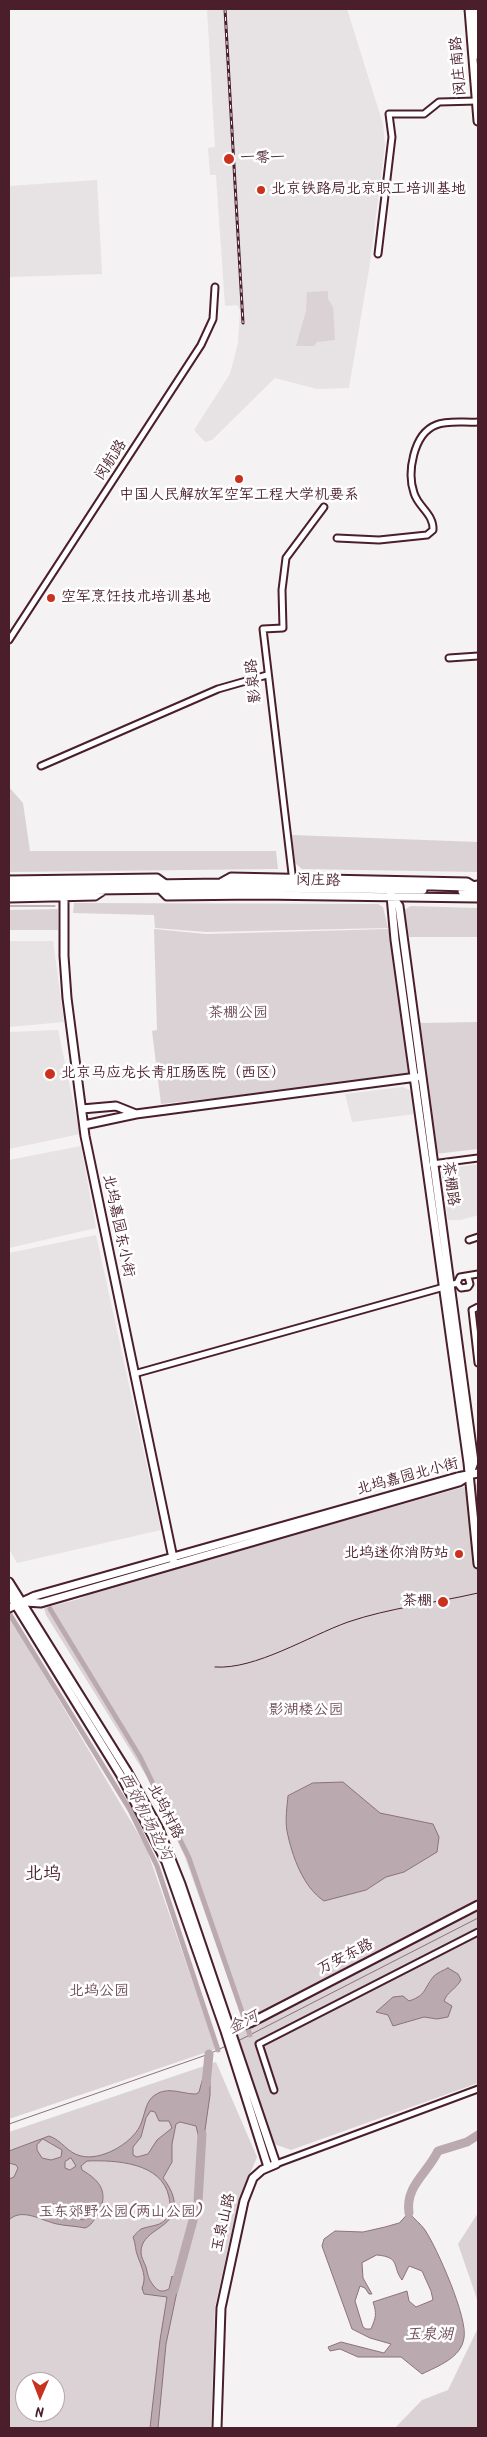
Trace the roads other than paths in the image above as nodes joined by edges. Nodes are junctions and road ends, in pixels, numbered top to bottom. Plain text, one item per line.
1 (469, 9) edge
2 (474, 9) edge
3 (478, 55) edge
4 (477, 101) junction
5 (478, 120) edge
6 (378, 254) dead end
7 (215, 287) dead end
8 (478, 422) edge
9 (324, 508) dead end
10 (338, 538) dead end
11 (9, 640) edge
12 (478, 656) edge
13 (449, 658) dead end
14 (267, 675) junction
15 (41, 766) dead end
16 (293, 879) junction
17 (9, 880) edge
18 (472, 884) edge
19 (9, 886) edge
20 (162, 886) junction
21 (391, 890) junction
22 (9, 891) edge
23 (478, 891) edge
24 (64, 894) junction
25 (9, 898) edge
26 (478, 898) edge
27 (418, 1077) junction
28 (82, 1109) junction
29 (136, 1114) junction
30 (84, 1125) junction
31 (478, 1158) edge
32 (430, 1165) junction
33 (478, 1237) edge
34 (469, 1240) dead end
35 (478, 1274) edge
36 (468, 1277) junction
37 (457, 1283) junction
38 (446, 1286) junction
39 (478, 1307) edge
40 (476, 1337) edge
41 (478, 1363) edge
42 (134, 1374) junction
43 (478, 1473) edge
44 (469, 1476) junction
45 (173, 1561) junction
46 (478, 1564) edge
47 (9, 1582) edge
48 (9, 1594) edge
49 (13, 1606) edge
50 (478, 1905) edge
51 (478, 1932) edge
52 (227, 2030) junction
53 (478, 2089) edge
54 (274, 2090) dead end
55 (272, 2165) junction
56 (217, 2428) edge

1 - 4 street, 闵庄南路
2 - 3 street, 闵庄南路
4 - 5 street, 闵庄南路
4 - 6 street
7 - 11 street, 闵航路
8 - 10 street
9 - 14 street, 影泉路
12 - 13 street
14 - 15 street
14 - 16 street, 影泉路
16 - 18 street, 闵庄路
16 - 20 street, 闵庄路
16 - 21 street, 闵庄路
17 - 20 street, 闵庄路
18 - 21 street, 闵庄路
19 - 20 street, 闵庄路
20 - 21 street, 闵庄路
20 - 24 street, 闵庄路
21 - 23 street, 闵庄路
21 - 26 street, 闵庄路
21 - 27 street, 茶棚路
22 - 24 street, 闵庄路
24 - 25 street, 闵庄路
24 - 28 street, 北坞嘉园东小街
27 - 29 street
27 - 32 street, 茶棚路
28 - 29 street
28 - 30 street, 北坞嘉园东小街
29 - 30 street
30 - 42 street, 北坞嘉园东小街
31 - 32 street
32 - 38 street, 茶棚路
33 - 34 street
35 - 36 street
36 - 37 street
36 - 37 street
37 - 38 street
38 - 42 street
38 - 44 street, 茶棚路
39 - 40 street
40 - 41 street
42 - 45 street, 北坞嘉园东小街
43 - 44 street, 北坞嘉园北小街
44 - 45 street, 北坞嘉园北小街
44 - 46 street, 茶棚路
45 - 49 street, 北坞嘉园北小街
47 - 49 street, 北坞村路
48 - 49 street, 北坞村路
49 - 52 street, 北坞村路
50 - 52 street, 万安东路
51 - 54 street
52 - 55 street, 北坞村路
53 - 55 street, 玉泉山路
55 - 56 street, 玉泉山路

